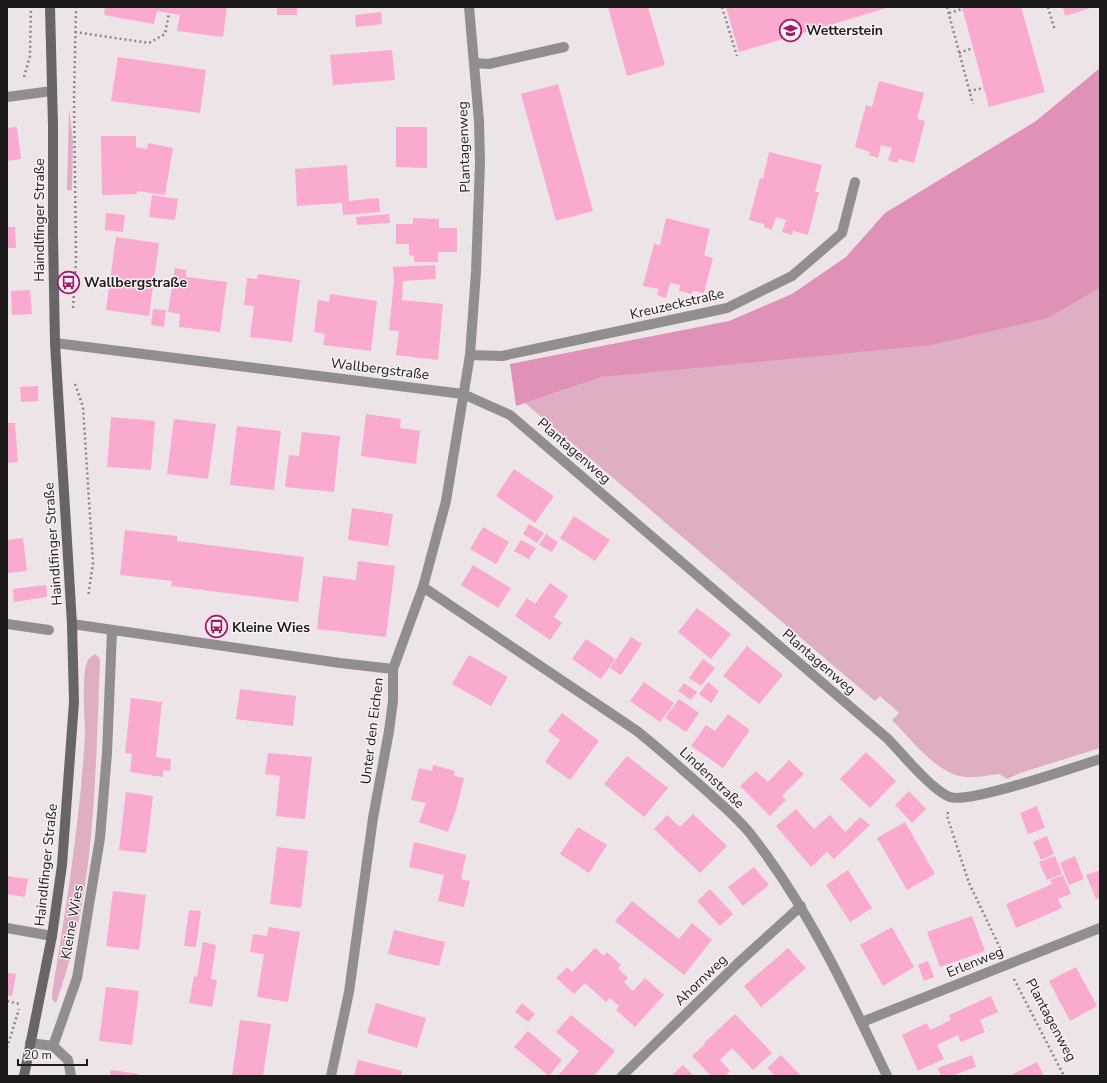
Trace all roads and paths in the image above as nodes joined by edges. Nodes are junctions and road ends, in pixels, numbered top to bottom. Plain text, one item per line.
1 (31, 7) edge
2 (50, 7) edge
3 (76, 7) edge
4 (469, 7) edge
5 (722, 7) edge
6 (947, 7) edge
7 (1048, 7) edge
8 (962, 9) dead end
9 (169, 13) dead end
10 (949, 13) junction
11 (1055, 31) dead end
12 (75, 32) junction
13 (564, 47) dead end
14 (973, 48) dead end
15 (959, 53) junction
16 (736, 56) dead end
17 (474, 64) junction
18 (22, 80) dead end
19 (984, 88) dead end
20 (52, 91) junction
21 (969, 91) junction
22 (7, 97) edge
23 (973, 104) dead end
24 (854, 182) dead end
25 (72, 311) dead end
26 (55, 343) junction
27 (470, 355) junction
28 (74, 380) dead end
29 (463, 394) junction
30 (423, 586) junction
31 (88, 600) dead end
32 (7, 624) edge
33 (72, 624) junction
34 (48, 630) dead end
35 (112, 631) junction
36 (393, 669) junction
37 (1100, 759) edge
38 (950, 797) junction
39 (801, 906) junction
40 (7, 928) edge
41 (1100, 928) edge
42 (52, 936) junction
43 (1002, 952) dead end
44 (1013, 977) dead end
45 (7, 1002) edge
46 (20, 1004) dead end
47 (862, 1022) junction
48 (30, 1043) junction
49 (53, 1046) junction
50 (24, 1076) edge
51 (71, 1076) edge
52 (331, 1076) edge
53 (622, 1076) edge
54 (887, 1076) edge
55 (1064, 1076) edge

1 - 18 path
2 - 20 street, Haindlfinger Straße
3 - 12 path
4 - 17 street, Plantagenweg
5 - 16 path
6 - 10 path
7 - 11 path
8 - 10 path
9 - 12 path
10 - 15 path
12 - 25 path
13 - 17 street
14 - 15 path
15 - 21 path
17 - 27 street, Plantagenweg
19 - 21 path
20 - 22 street
20 - 26 street, Haindlfinger Straße
21 - 23 path
24 - 27 street, Kreuzeckstraße
26 - 29 street, Wallbergstraße
26 - 33 street, Haindlfinger Straße
27 - 29 street, Plantagenweg
28 - 31 path
29 - 30 street, Unter den Eichen
29 - 38 street, Plantagenweg
30 - 36 street, Unter den Eichen
30 - 39 street, Lindenstraße
32 - 34 street
33 - 35 street
33 - 42 street, Haindlfinger Straße
35 - 36 street
35 - 49 street, Kleine Wies
36 - 52 street, Unter den Eichen
37 - 38 street
38 - 43 path
39 - 47 street, Lindenstraße
39 - 53 street, Ahornweg
40 - 42 street
41 - 47 street, Erlenweg
42 - 48 street, Haindlfinger Straße
44 - 55 path, Plantagenweg
45 - 46 path
47 - 54 street, Lindenstraße
48 - 49 street
48 - 50 street, Haindlfinger Straße
49 - 51 street

